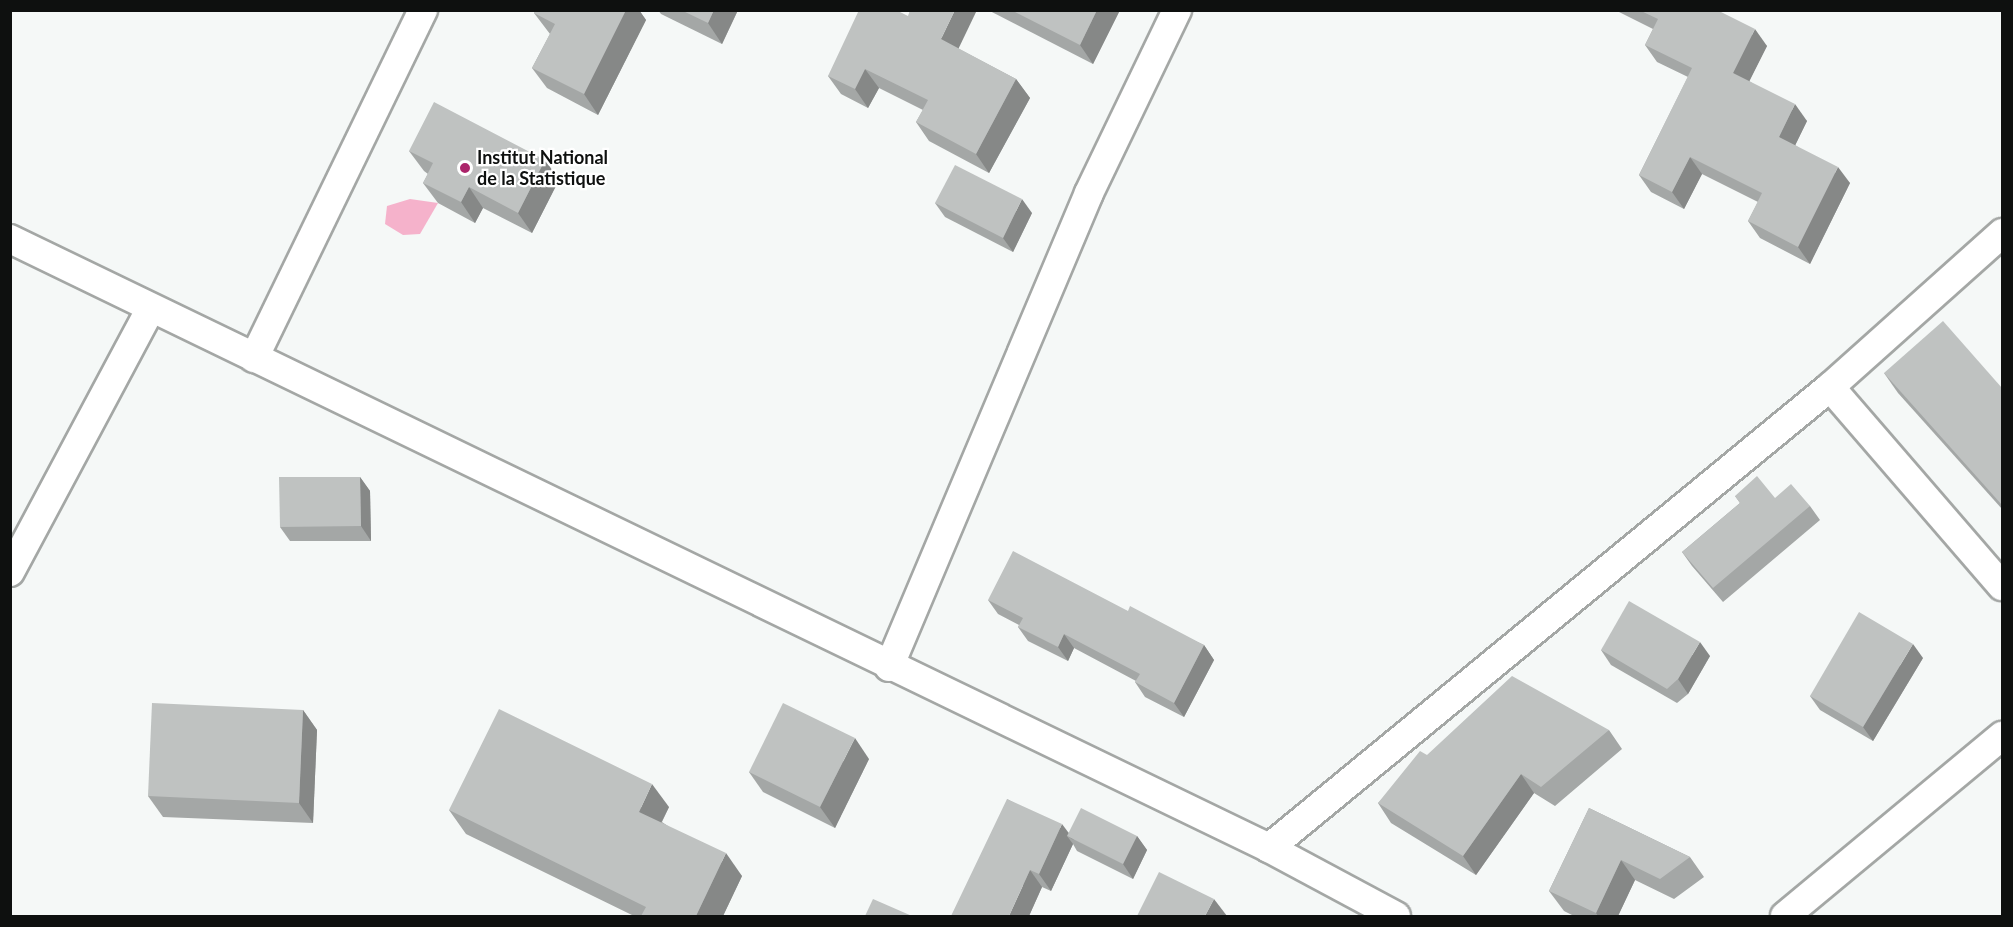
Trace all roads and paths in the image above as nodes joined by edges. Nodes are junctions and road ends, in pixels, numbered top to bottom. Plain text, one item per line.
1 (423, 10) edge
2 (1177, 10) edge
3 (2002, 233) edge
4 (10, 239) edge
5 (151, 308) junction
6 (254, 358) junction
7 (1830, 387) junction
8 (10, 572) edge
9 (2002, 586) edge
10 (889, 667) junction
11 (2002, 736) edge
12 (1269, 848) junction
13 (1396, 916) edge
14 (1785, 916) edge

1 - 6 street
2 - 10 street
3 - 7 street
4 - 5 street
5 - 6 street
5 - 8 street
6 - 10 street
7 - 9 street
7 - 12 street
10 - 12 street
11 - 14 street
12 - 13 street

